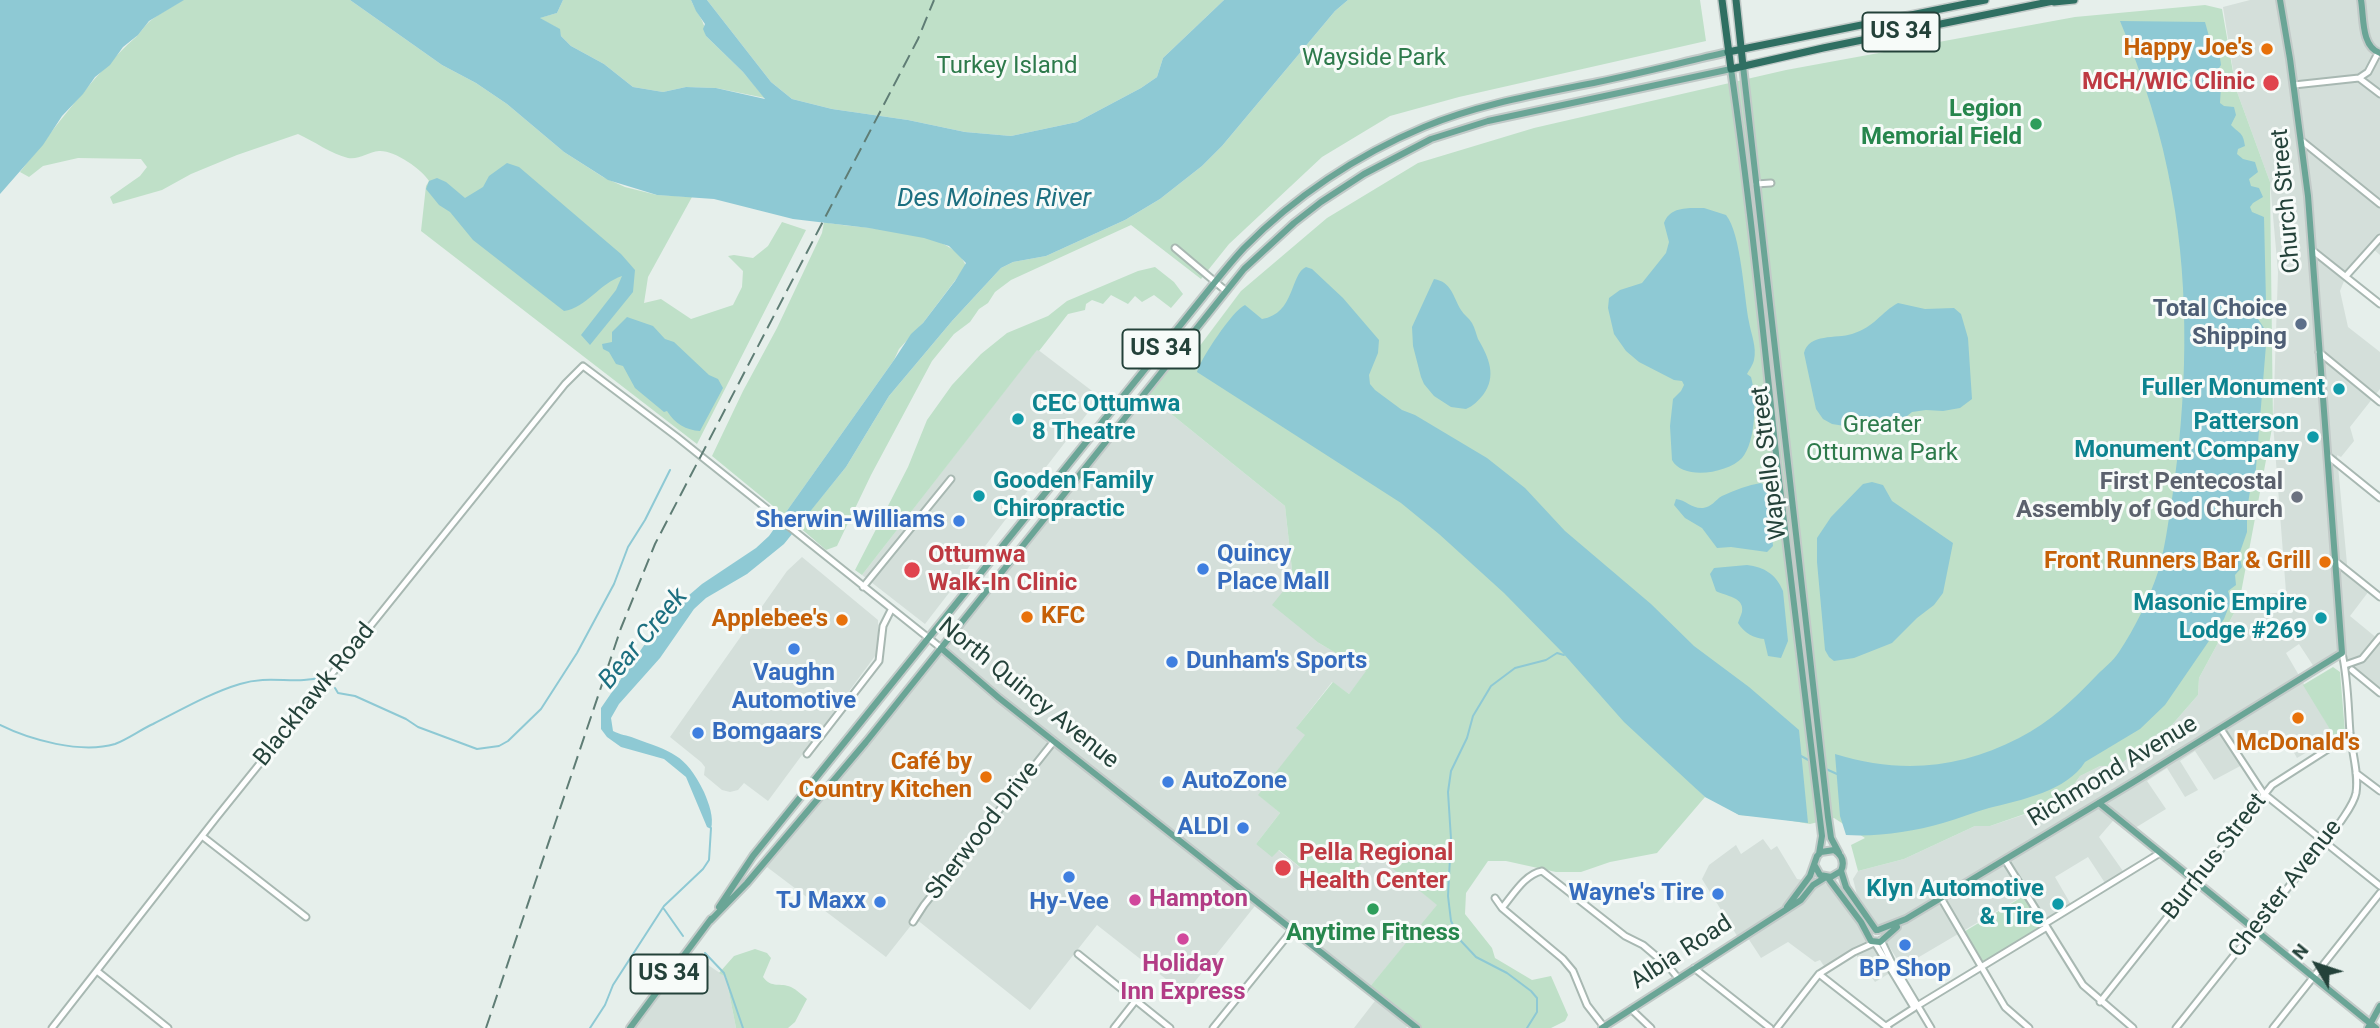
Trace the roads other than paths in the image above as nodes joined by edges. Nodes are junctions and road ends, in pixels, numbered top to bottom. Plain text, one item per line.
1 (1722, 0) edge
2 (1736, 0) edge
3 (1985, 0) edge
4 (2059, 0) edge
5 (2074, 0) edge
6 (2280, 0) edge
7 (2361, 0) edge
8 (2043, 3) junction
9 (1742, 50) junction
10 (1728, 52) junction
11 (2379, 53) edge
12 (1743, 66) junction
13 (1731, 69) junction
14 (2359, 78) junction
15 (2294, 85) junction
16 (2380, 94) edge
17 (2302, 141) junction
18 (1771, 183) dead end
19 (1756, 184) junction
20 (2380, 204) edge
21 (2380, 238) edge
22 (1175, 248) dead end
23 (2312, 250) junction
24 (2346, 276) junction
25 (1215, 282) junction
26 (1226, 291) junction
27 (2380, 304) edge
28 (2319, 352) junction
29 (583, 366) joint
30 (2380, 402) edge
31 (2328, 456) junction
32 (951, 479) dead end
33 (2380, 498) edge
34 (2335, 561) junction
35 (863, 587) junction
36 (2380, 597) edge
37 (891, 610) junction
38 (2380, 637) edge
39 (928, 638) junction
40 (941, 648) junction
41 (2342, 653) junction
42 (2345, 665) junction
43 (2352, 670) dead end
44 (2380, 692) edge
45 (2221, 729) junction
46 (2350, 735) junction
47 (1054, 741) junction
48 (807, 754) dead end
49 (2356, 773) junction
50 (2380, 791) edge
51 (2263, 793) junction
52 (2099, 803) junction
53 (202, 836) junction
54 (2325, 841) junction
55 (1819, 853) junction
56 (1839, 853) junction
57 (2160, 853) junction
58 (2005, 860) junction
59 (1815, 866) junction
60 (1841, 871) junction
61 (1827, 878) junction
62 (2196, 882) junction
63 (2380, 886) edge
64 (2380, 893) edge
65 (1495, 898) dead end
66 (1941, 898) junction
67 (1502, 908) junction
68 (1783, 911) junction
69 (306, 917) dead end
70 (710, 920) junction
71 (1903, 920) junction
72 (913, 922) dead end
73 (2046, 925) junction
74 (1293, 929) junction
75 (1877, 930) junction
76 (2254, 930) junction
77 (1875, 939) junction
78 (1078, 954) dead end
79 (1982, 966) junction
80 (1694, 968) junction
81 (97, 971) junction
82 (1819, 974) junction
83 (2314, 977) junction
84 (1678, 978) junction
85 (1136, 1000) junction
86 (2101, 1002) junction
87 (2380, 1006) edge
88 (1916, 1007) junction
89 (1631, 1009) junction
90 (1408, 1025) edge
91 (2369, 1025) edge
92 (1603, 1027) edge
93 (1887, 1027) edge
94 (52, 1028) edge
95 (168, 1028) edge
96 (631, 1028) edge
97 (1114, 1028) edge
98 (1170, 1028) edge
99 (1213, 1028) edge
100 (1417, 1028) edge
101 (1651, 1028) edge
102 (1770, 1028) edge
103 (1777, 1028) edge
104 (1929, 1028) edge
105 (2029, 1028) edge
106 (2133, 1028) edge
107 (2176, 1028) edge
108 (2273, 1028) edge
109 (2376, 1028) edge

1 - 10 highway
2 - 9 highway
3 - 9 highway, US 34
4 - 8 highway, US 34
5 - 8 highway
6 - 15 main road, Church Street
7 - 11 main road
8 - 12 highway, US 34
9 - 10 highway, US 34
9 - 12 highway
10 - 13 highway
10 - 25 main road, US 34
11 - 14 street
12 - 13 highway, US 34
12 - 19 main road, Wapello Street
13 - 26 main road, US 34
13 - 55 main road, Wapello Street
14 - 15 street
14 - 16 street
15 - 17 main road, Church Street
17 - 20 street
17 - 23 main road, Church Street
18 - 19 street
19 - 56 main road, Wapello Street
21 - 24 street
22 - 25 street
23 - 24 street
23 - 28 main road, Church Street
24 - 27 street
25 - 26 street
25 - 39 main road, US 34
26 - 40 main road, US 34
28 - 30 street
28 - 31 main road, Church Street
29 - 35 street, North Quincy Avenue
29 - 53 street, Blackhawk Road
31 - 33 street
31 - 34 main road, Church Street
32 - 35 street
34 - 36 street
34 - 41 main road, Church Street
35 - 37 street, North Quincy Avenue
37 - 39 street, North Quincy Avenue
37 - 48 street
38 - 42 street
39 - 40 street, North Quincy Avenue
39 - 70 main road, US 34
40 - 47 main road, North Quincy Avenue
40 - 70 main road, US 34
41 - 42 street, Church Street
41 - 45 main road, Richmond Avenue
42 - 46 street, Church Street
43 - 44 street
45 - 51 street
45 - 52 main road, Richmond Avenue
46 - 49 street, Chester Avenue
46 - 51 street, Burrhus Street
47 - 72 street, Sherwood Drive
47 - 74 main road, North Quincy Avenue
49 - 50 street
49 - 54 street, Chester Avenue
51 - 54 street
51 - 62 street, Burrhus Street
52 - 57 main road
52 - 58 main road, Richmond Avenue
53 - 69 street
53 - 81 street, Blackhawk Road
54 - 63 street
54 - 76 street, Chester Avenue
55 - 56 main road
55 - 59 main road
56 - 60 main road
57 - 62 main road
57 - 73 street
58 - 66 main road, Richmond Avenue
58 - 73 street
59 - 61 main road
59 - 68 main road, Albia Road
60 - 61 main road
60 - 75 main road
61 - 68 main road, Albia Road
61 - 77 main road
62 - 76 main road
62 - 86 street, Burrhus Street
64 - 83 street
65 - 67 street
66 - 71 main road, Richmond Avenue
66 - 79 street
67 - 84 street
67 - 92 street
68 - 80 main road, Albia Road
70 - 96 main road, US 34
71 - 75 main road, Richmond Avenue
71 - 77 main road, Richmond Avenue
73 - 79 street
73 - 86 street
74 - 90 main road, North Quincy Avenue
74 - 99 street
75 - 77 main road, Richmond Avenue
76 - 83 main road
76 - 107 street, Chester Avenue
77 - 82 street, Richmond Avenue
77 - 88 street
78 - 85 street
79 - 88 street
79 - 105 street
80 - 84 main road, Albia Road
80 - 102 street
81 - 94 street, Blackhawk Road
81 - 95 street
82 - 93 street
82 - 103 street, Richmond Avenue
83 - 91 main road
83 - 108 street
84 - 89 main road, Albia Road
85 - 97 street
85 - 98 street
86 - 106 street
87 - 91 main road
88 - 93 street
88 - 104 street
89 - 92 main road, Albia Road
89 - 101 street
90 - 100 main road, North Quincy Avenue
91 - 109 main road

